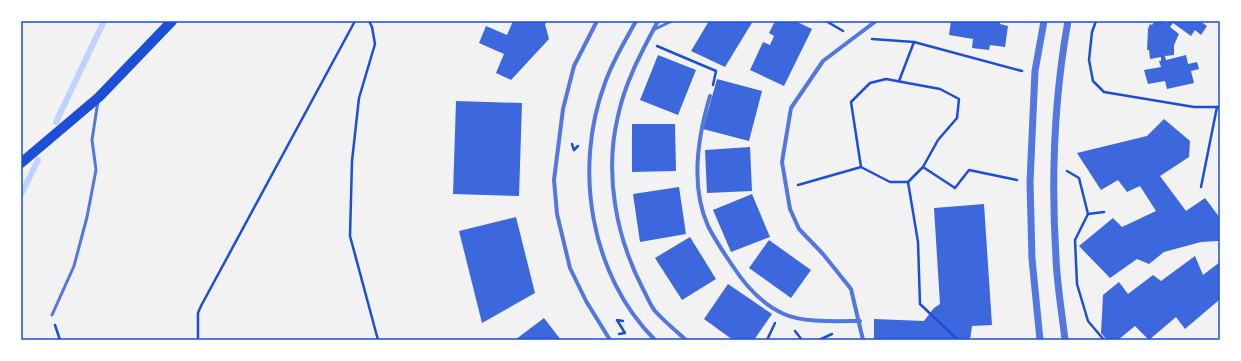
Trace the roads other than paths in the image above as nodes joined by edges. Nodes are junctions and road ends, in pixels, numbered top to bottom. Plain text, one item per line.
1 (172, 21) edge
2 (597, 21) edge
3 (636, 21) edge
4 (658, 21) edge
5 (672, 21) edge
6 (876, 21) edge
7 (1044, 21) edge
8 (1068, 21) edge
9 (653, 30) junction
10 (710, 96) road end
11 (99, 97) junction
12 (21, 163) edge
13 (52, 315) dead end
14 (860, 321) junction
15 (609, 338) edge
16 (655, 340) edge
17 (686, 340) edge
18 (863, 340) edge
19 (1040, 340) edge
20 (1065, 340) edge

1 - 11 main road
2 - 15 street
3 - 16 street
4 - 9 street
5 - 9 lane
6 - 14 street
7 - 19 street
8 - 20 street
9 - 17 street
10 - 14 street
11 - 12 main road
11 - 13 lane
14 - 18 street

